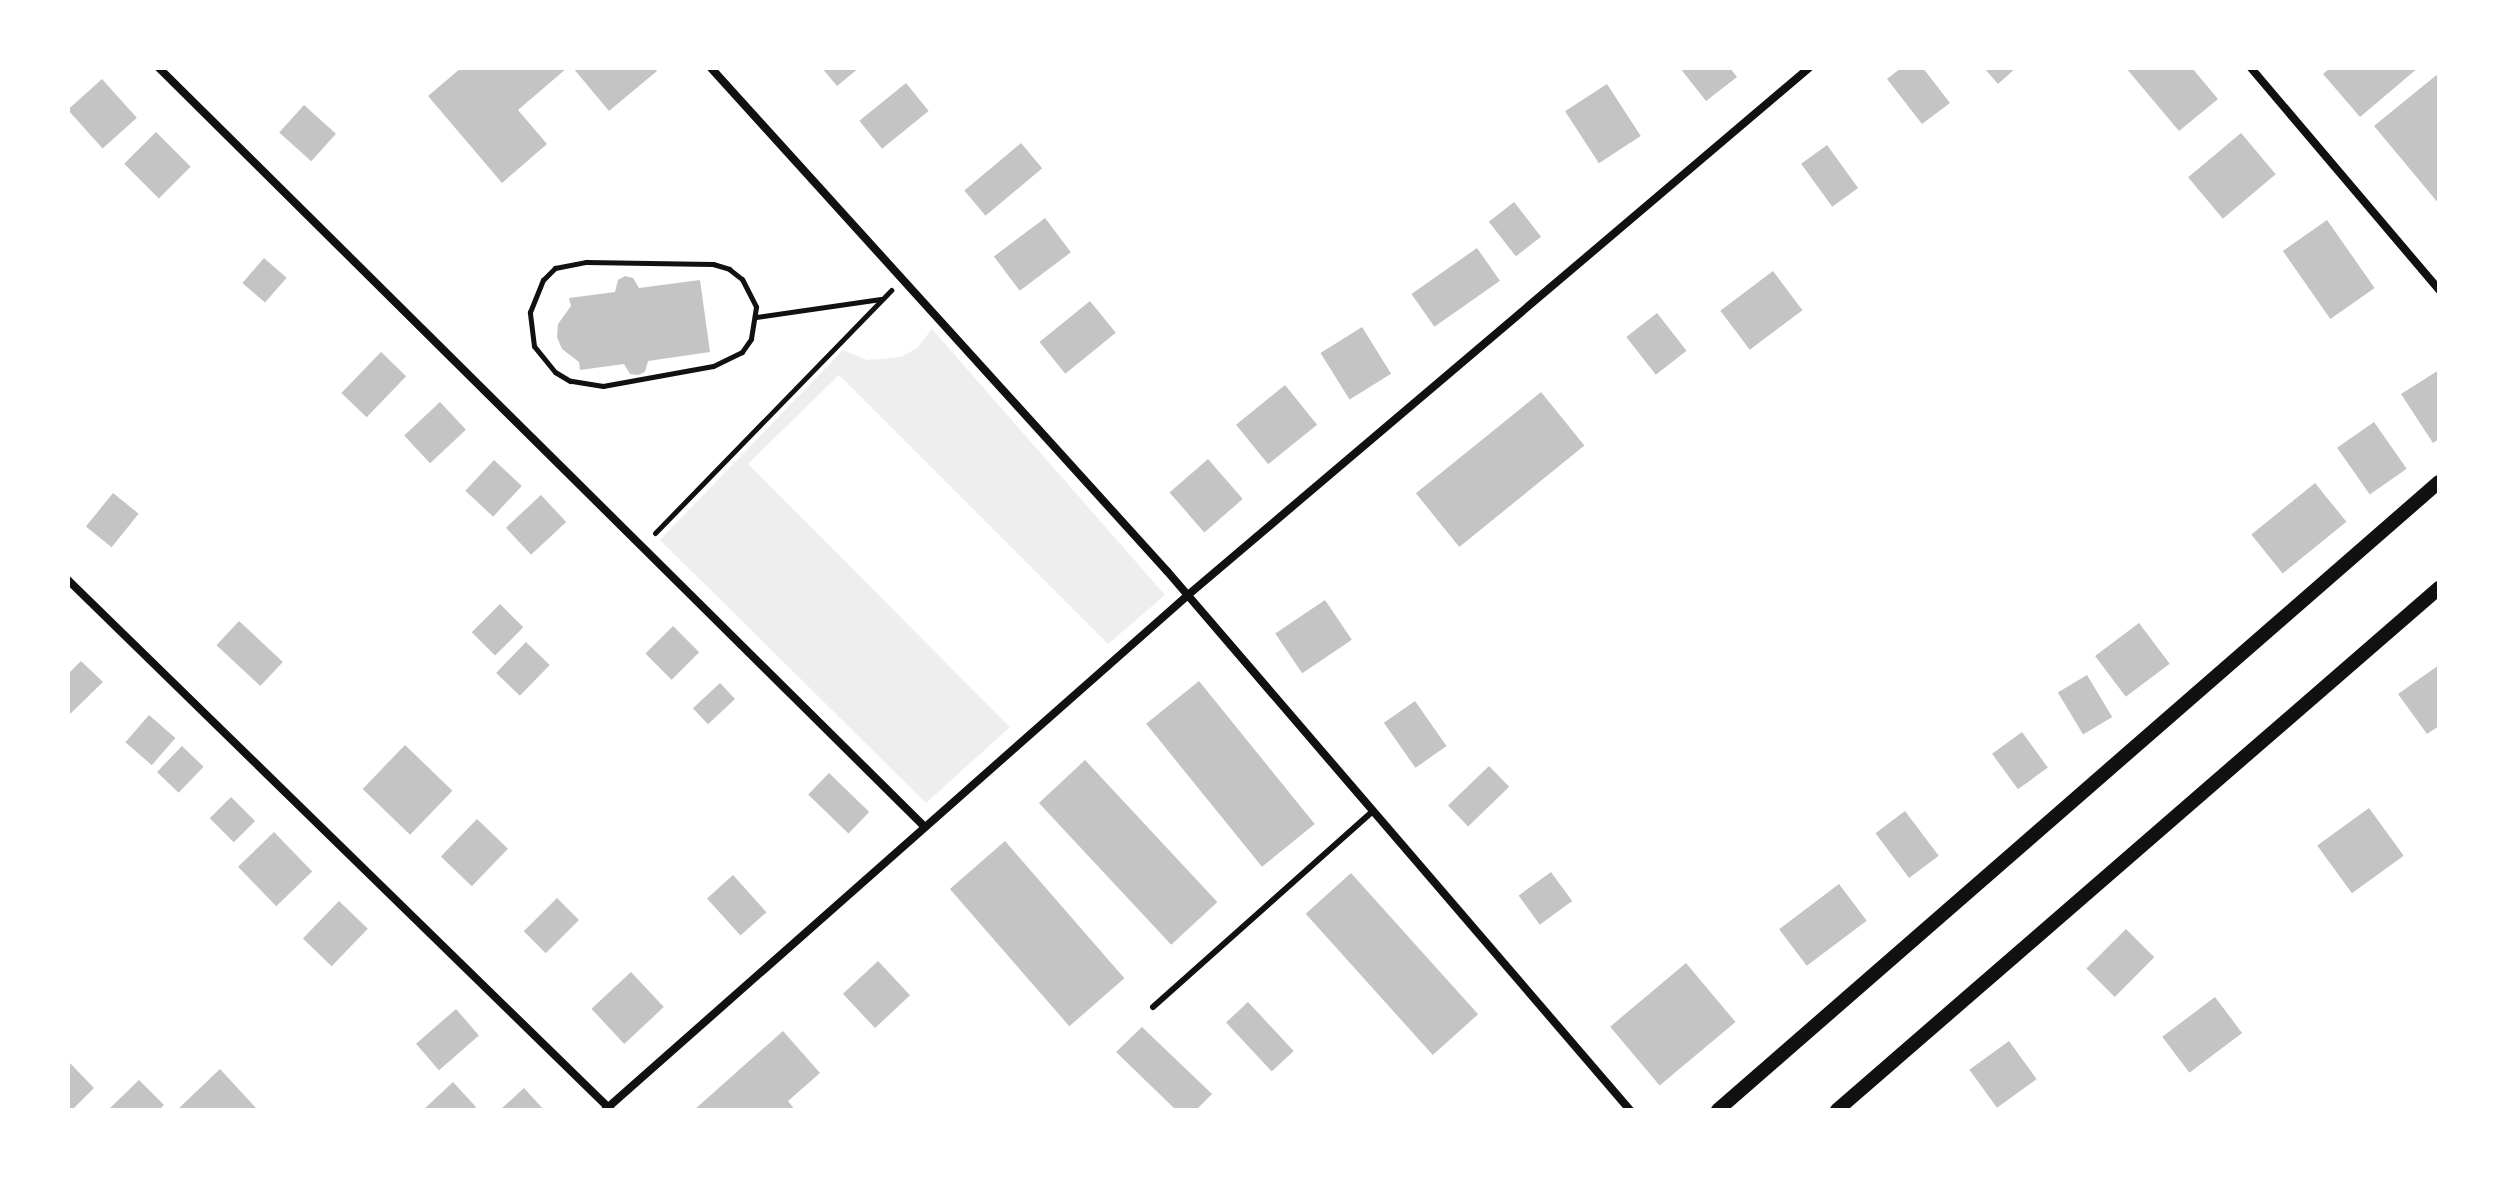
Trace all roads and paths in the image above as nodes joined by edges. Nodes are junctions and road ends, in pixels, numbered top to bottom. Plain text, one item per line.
1 (159, 68) edge
2 (711, 68) edge
3 (1809, 68) edge
4 (2251, 68) edge
5 (903, 279) junction
6 (2439, 290) edge
7 (882, 299) junction
8 (756, 317) junction
9 (2439, 482) edge
10 (642, 547) junction
11 (68, 580) edge
12 (2439, 588) edge
13 (1188, 595) junction
14 (1373, 811) junction
15 (925, 827) junction
16 (1153, 1007) dead end
17 (608, 1109) edge
18 (1630, 1110) edge
19 (1718, 1110) edge
20 (1837, 1110) edge

1 - 10 street
2 - 5 street
3 - 13 street
4 - 6 street
5 - 7 path
5 - 13 street
7 - 8 path
7 - 10 path
8 - 8 path
9 - 19 street
10 - 15 street
11 - 17 street
12 - 20 street
13 - 14 street
13 - 15 street
14 - 16 lane
14 - 18 street
15 - 17 street

